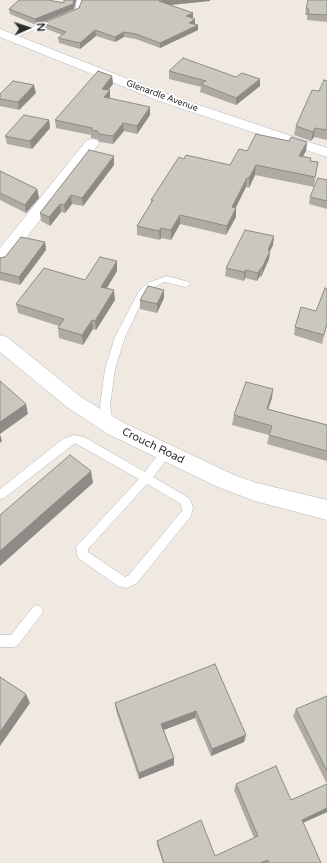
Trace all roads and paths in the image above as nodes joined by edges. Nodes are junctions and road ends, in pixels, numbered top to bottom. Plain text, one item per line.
1 (80, 0) edge
2 (6, 35) edge
3 (92, 143) dead end
4 (327, 153) edge
5 (0, 260) edge
6 (186, 284) dead end
7 (0, 342) edge
8 (108, 423) junction
9 (166, 452) junction
10 (146, 478) junction
11 (0, 495) edge
12 (327, 510) edge
13 (37, 611) dead end
14 (0, 641) edge

1 - 2 lane
2 - 4 street, Glenardle Avenue
3 - 5 street
6 - 8 lane
7 - 8 street, Crouch Road
8 - 9 street, Crouch Road
9 - 10 lane
9 - 12 street, Crouch Road
10 - 10 lane
10 - 11 lane
13 - 14 lane

